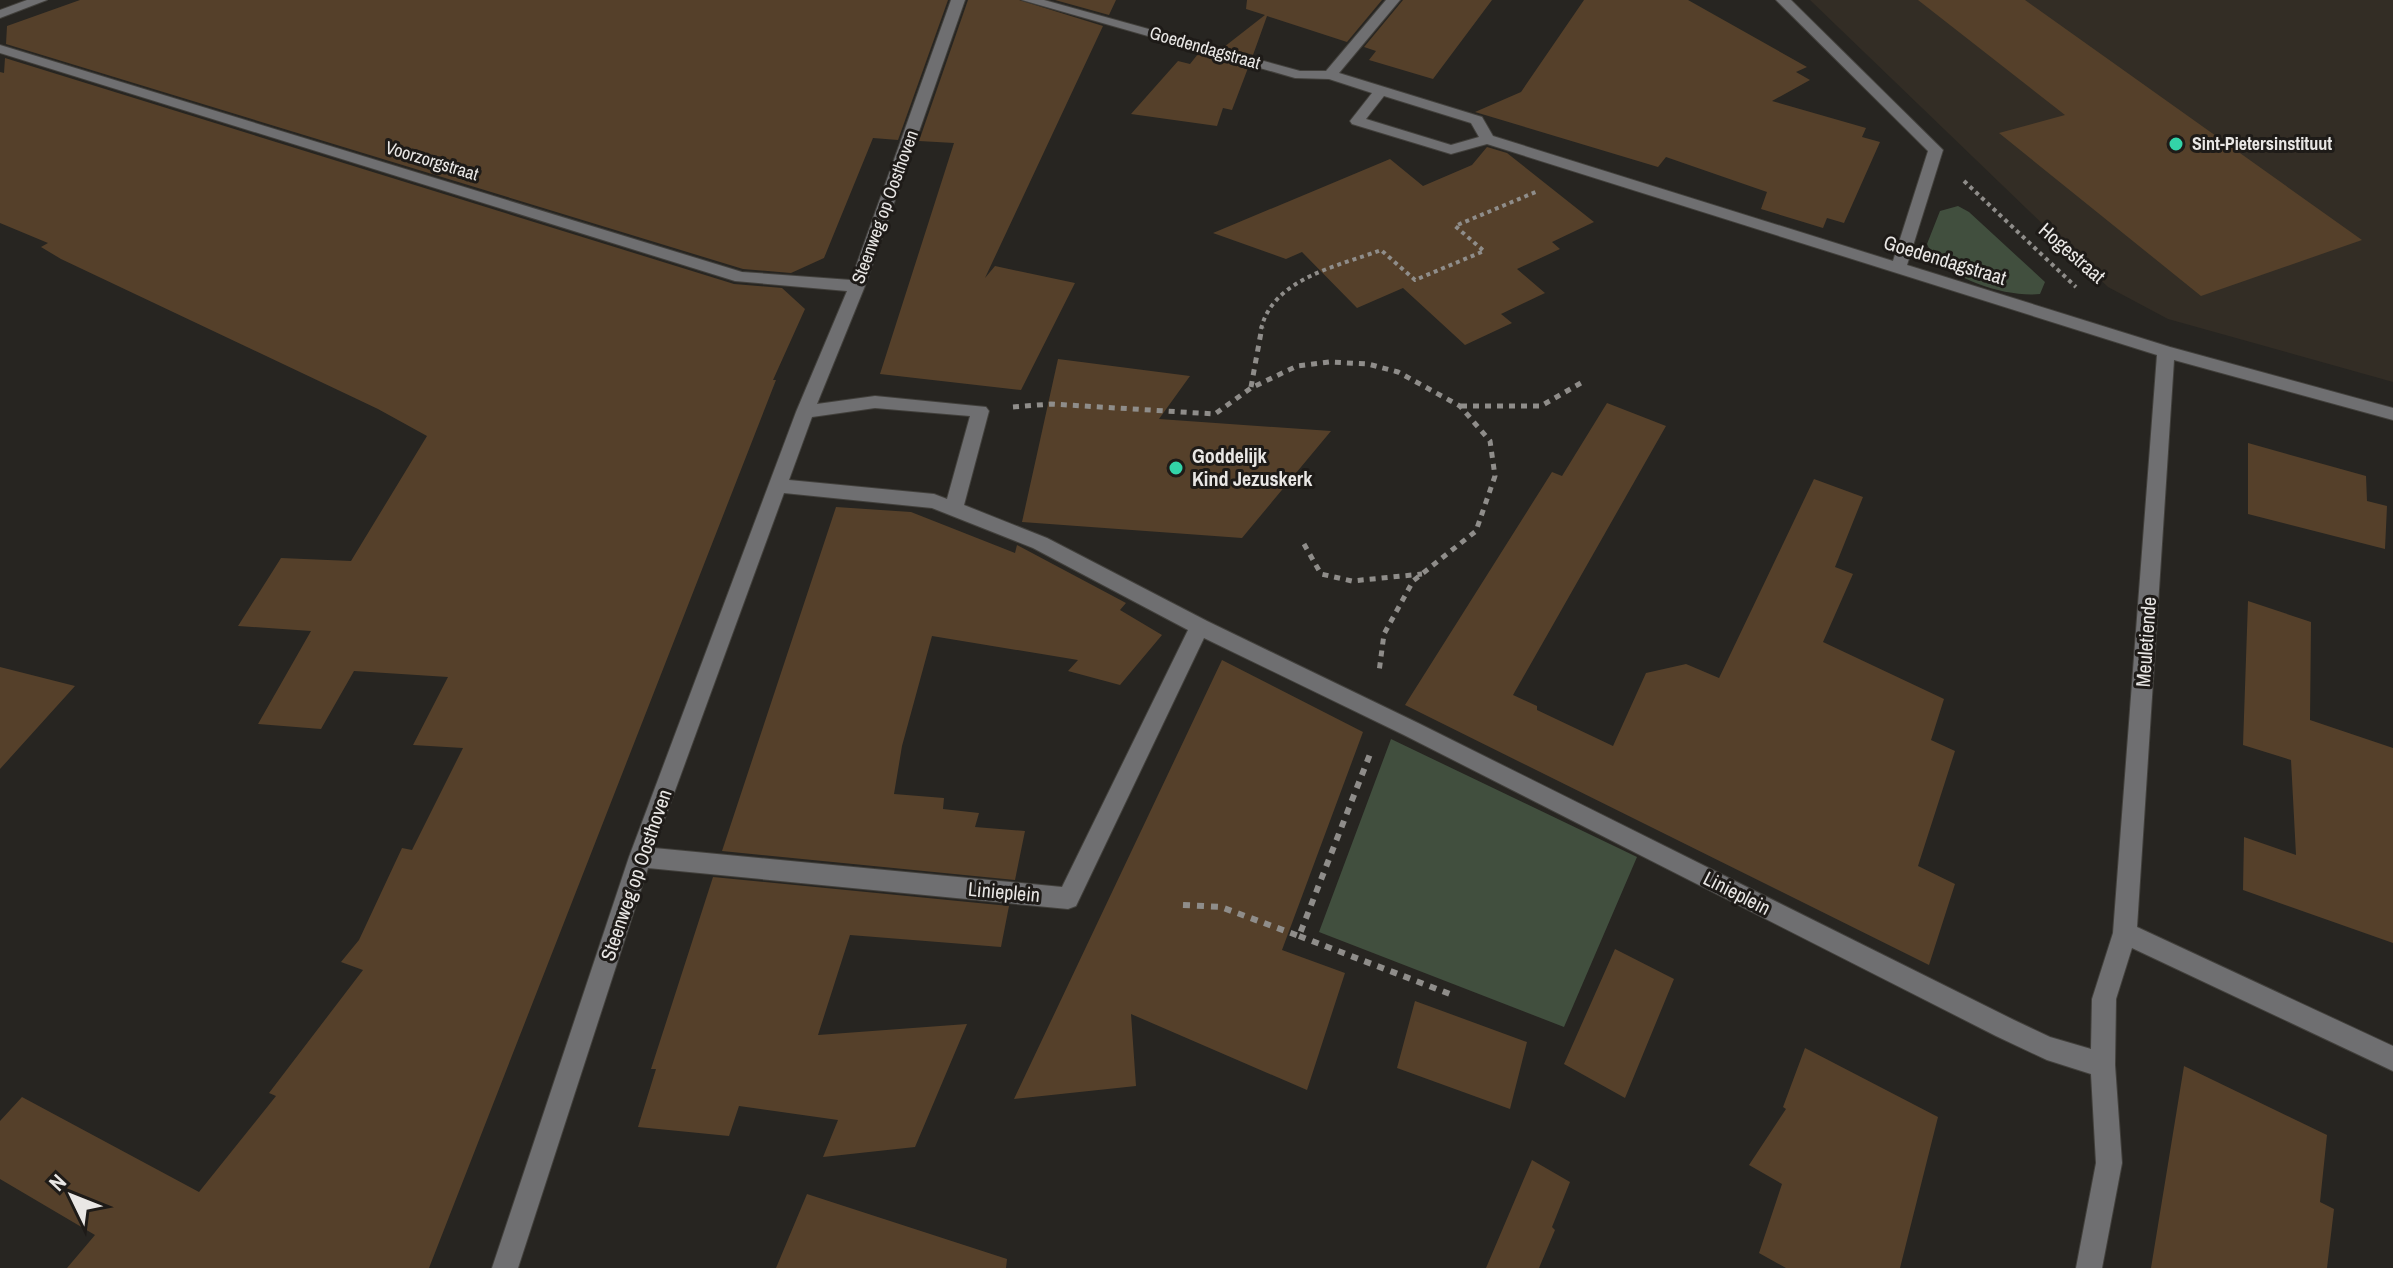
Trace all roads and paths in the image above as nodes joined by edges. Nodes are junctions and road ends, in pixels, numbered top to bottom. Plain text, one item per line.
1 (40, 0) edge
2 (958, 0) edge
3 (1029, 0) edge
4 (1393, 0) edge
5 (1783, 0) edge
6 (0, 14) edge
7 (0, 49) edge
8 (1330, 75) junction
9 (1381, 91) junction
10 (1487, 139) junction
11 (1936, 150) junction
12 (1586, 171) junction
13 (1898, 269) junction
14 (857, 286) junction
15 (2079, 290) dead end
16 (2166, 352) junction
17 (1586, 380) dead end
18 (1251, 388) junction
19 (1460, 406) junction
20 (980, 411) junction
21 (805, 412) junction
22 (2393, 414) edge
23 (779, 486) junction
24 (954, 509) junction
25 (1304, 544) dead end
26 (1423, 573) junction
27 (1200, 627) junction
28 (1374, 712) junction
29 (640, 857) junction
30 (1183, 905) dead end
31 (2125, 933) junction
32 (1299, 936) junction
33 (1450, 994) dead end
34 (2393, 1059) edge
35 (2103, 1065) junction
36 (505, 1268) edge
37 (2089, 1268) edge

1 - 6 street
2 - 14 street, Steenweg op Oosthoven
3 - 8 street, Goedendagstraat
4 - 8 street
5 - 11 street
7 - 14 street, Voorzorgstraat
8 - 9 street, Goedendagstraat
9 - 10 street, Goedendagstraat
9 - 10 street
10 - 12 street, Goedendagstraat
11 - 13 street
11 - 15 path, Hogestraat
12 - 13 street, Goedendagstraat
12 - 18 path
13 - 16 street, Goedendagstraat
14 - 21 street, Steenweg op Oosthoven
16 - 22 street, Goedendagstraat
16 - 31 street, Meuletiende
17 - 19 path
18 - 19 path
18 - 20 path
19 - 26 path
20 - 21 street
20 - 24 street
21 - 23 street, Steenweg op Oosthoven
23 - 24 street
23 - 29 street, Steenweg op Oosthoven
24 - 27 street, Linieplein
25 - 26 path
26 - 28 path
27 - 28 street, Linieplein
27 - 29 street, Linieplein
28 - 32 path
28 - 35 street, Linieplein
29 - 36 street, Steenweg op Oosthoven
30 - 32 path
31 - 34 street
31 - 35 street, Meuletiende
32 - 33 path
35 - 37 street, Meuletiende

